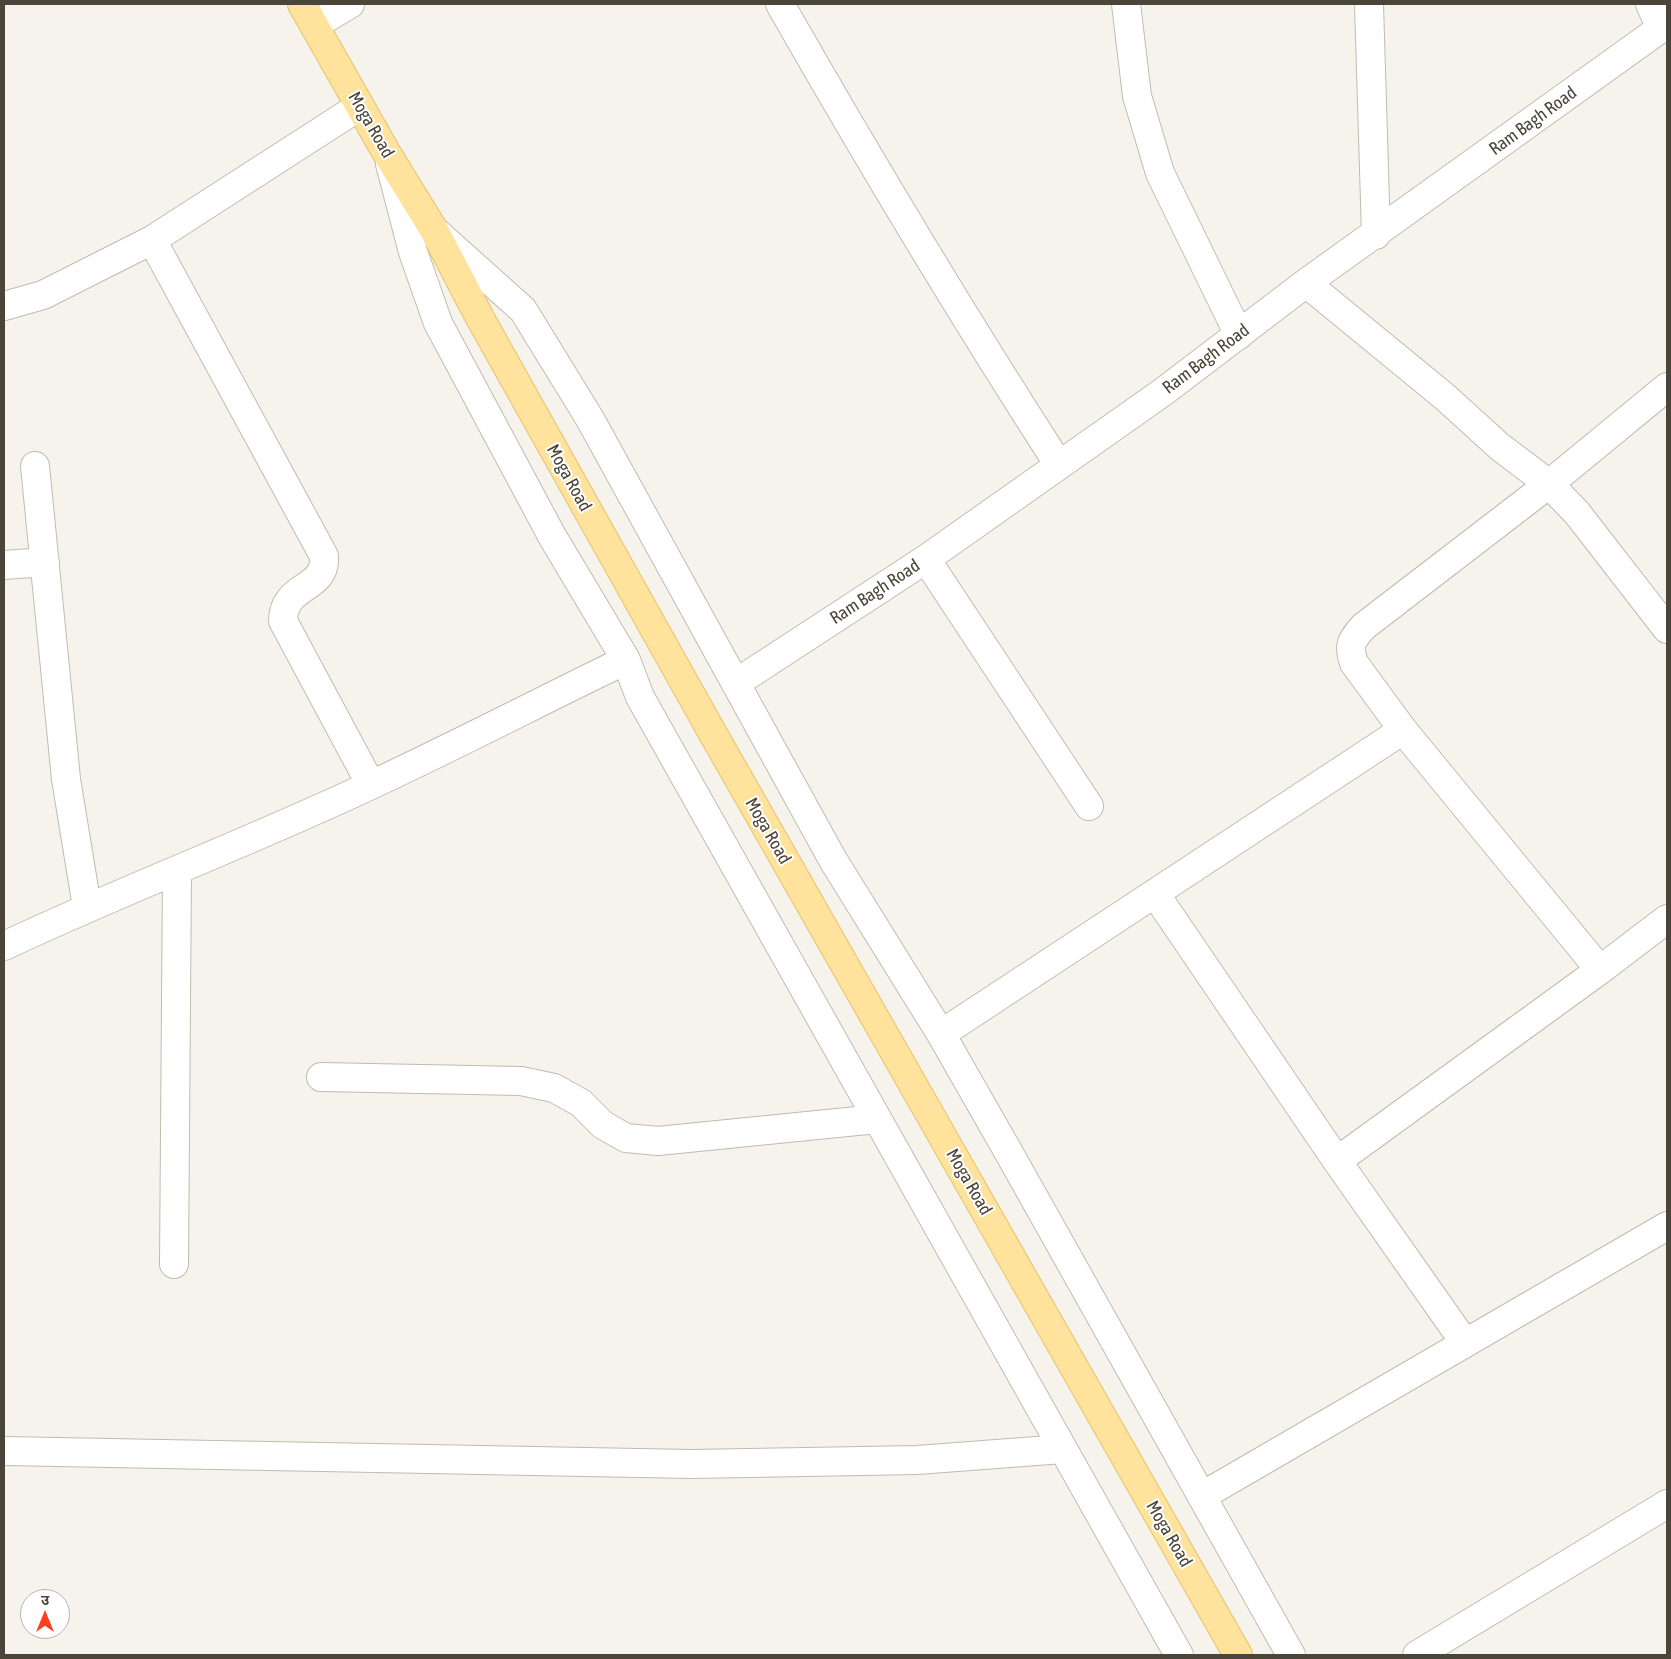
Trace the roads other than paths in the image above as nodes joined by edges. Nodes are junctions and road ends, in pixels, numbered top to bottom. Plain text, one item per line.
1 (350, 4) edge
2 (780, 4) edge
3 (1126, 4) edge
4 (1369, 4) edge
5 (1650, 4) edge
6 (308, 14) edge
7 (1664, 27) edge
8 (360, 106) junction
9 (386, 152) junction
10 (434, 230) junction
11 (1376, 235) junction
12 (152, 240) junction
13 (1306, 283) junction
14 (4, 306) edge
15 (1239, 335) junction
16 (1667, 387) edge
17 (1059, 465) junction
18 (35, 466) dead end
19 (1549, 484) junction
20 (926, 559) junction
21 (45, 562) junction
22 (4, 565) edge
23 (1667, 629) edge
24 (626, 660) junction
25 (736, 683) junction
26 (1403, 730) junction
27 (371, 785) junction
28 (1088, 806) dead end
29 (177, 872) junction
30 (1156, 895) junction
31 (87, 907) junction
32 (1667, 919) edge
33 (4, 946) edge
34 (1600, 970) junction
35 (941, 1034) junction
36 (321, 1077) dead end
37 (877, 1119) junction
38 (1336, 1161) junction
39 (1667, 1226) edge
40 (174, 1264) dead end
41 (1466, 1343) junction
42 (1063, 1449) junction
43 (4, 1451) edge
44 (1202, 1496) junction
45 (1667, 1504) edge
46 (1178, 1655) edge
47 (1238, 1655) edge
48 (1291, 1655) edge
49 (1417, 1655) edge

1 - 6 street
2 - 17 street
3 - 15 street
4 - 11 street
5 - 7 street
6 - 8 main road, Moga Road
7 - 11 street, Ram Bagh Road
8 - 9 main road, Moga Road
8 - 12 street
9 - 10 main road, Moga Road
9 - 24 street
10 - 25 street
10 - 47 main road, Moga Road
11 - 13 street, Ram Bagh Road
12 - 14 street
12 - 27 street
13 - 15 street, Ram Bagh Road
13 - 19 street
15 - 17 street, Ram Bagh Road
16 - 19 street
17 - 20 street, Ram Bagh Road
18 - 21 street
19 - 23 street
19 - 26 street
20 - 25 street, Ram Bagh Road
20 - 28 street
21 - 22 street
21 - 31 street
24 - 27 street
24 - 37 street
25 - 35 street
26 - 30 street
26 - 34 street
27 - 29 street
29 - 31 street
29 - 40 street
30 - 35 street
30 - 38 street
31 - 33 street
32 - 34 street
34 - 38 street
35 - 44 street
36 - 37 street
37 - 42 street
38 - 41 street
39 - 41 street
41 - 44 street
42 - 43 street
42 - 46 street
44 - 48 street
45 - 49 street

